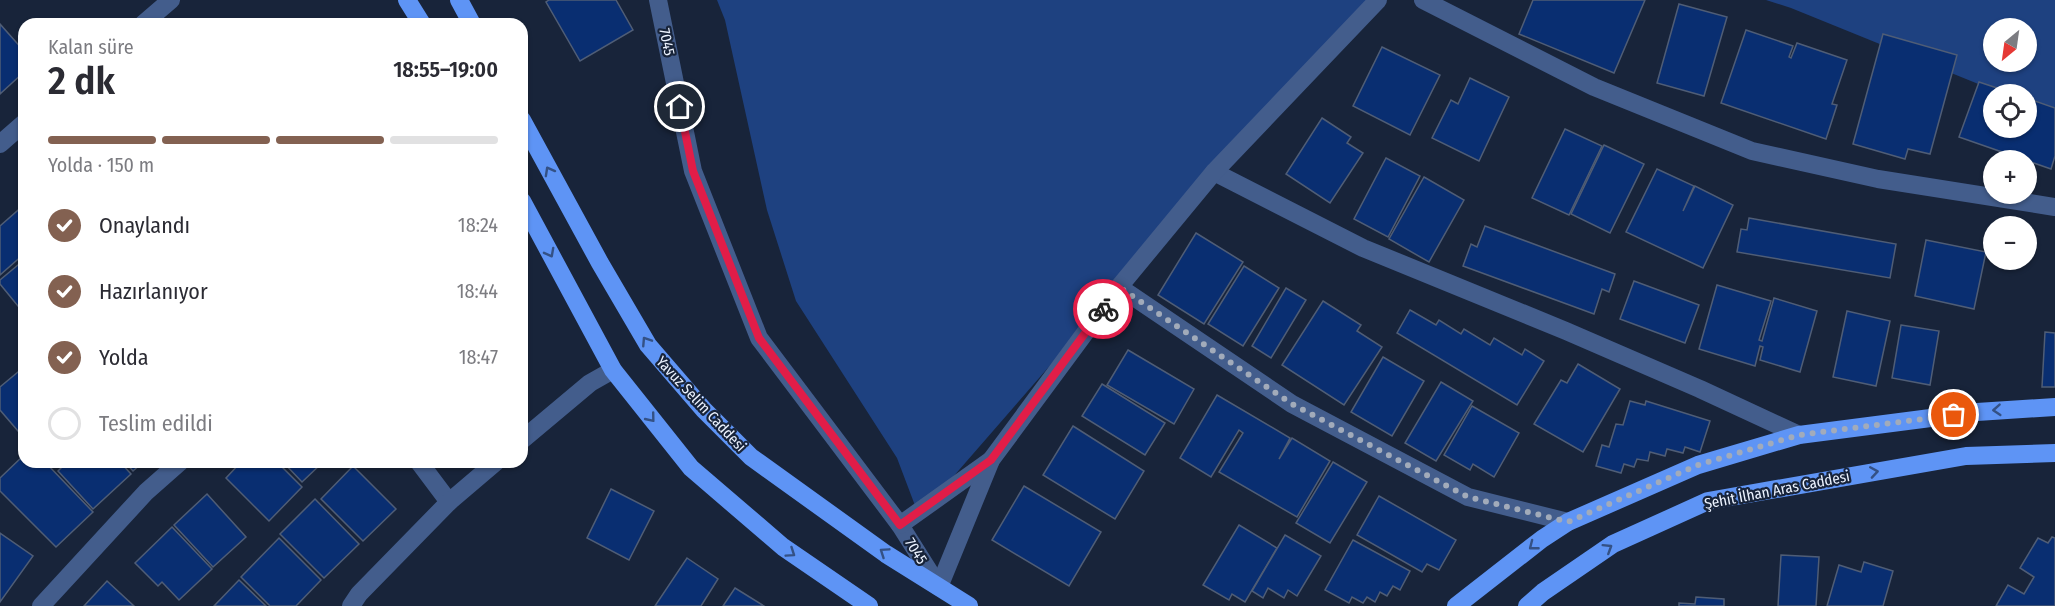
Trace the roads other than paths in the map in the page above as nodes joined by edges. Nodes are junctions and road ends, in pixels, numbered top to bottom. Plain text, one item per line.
1 (171, 0) edge
2 (407, 0) edge
3 (459, 0) edge
4 (658, 0) edge
5 (1378, 0) edge
6 (1423, 0) edge
7 (149, 18) edge
8 (418, 18) edge
9 (469, 18) edge
10 (18, 128) edge
11 (528, 131) edge
12 (0, 144) edge
13 (1214, 172) junction
14 (2055, 207) edge
15 (528, 212) edge
16 (1119, 287) junction
17 (613, 370) junction
18 (2055, 407) edge
19 (528, 435) edge
20 (1799, 435) junction
21 (2055, 453) edge
22 (991, 460) junction
23 (173, 468) edge
24 (423, 468) edge
25 (489, 468) edge
26 (450, 502) junction
27 (1568, 522) junction
28 (900, 525) junction
29 (939, 586) junction
30 (41, 606) edge
31 (351, 606) edge
32 (869, 606) edge
33 (969, 606) edge
34 (1456, 606) edge
35 (1527, 606) edge

1 - 7 street
2 - 8 main road
3 - 9 main road
4 - 28 street, 7045
5 - 13 street
6 - 14 street
10 - 12 street
29 -> 11 main road, Yavuz Selim Caddesi
13 - 16 street
13 - 20 street
15 -> 17 main road
16 - 22 street
16 - 27 street
17 - 19 street
17 -> 32 main road
18 -> 20 main road
20 - 27 main road
35 -> 21 main road, Şehit İlhan Aras Caddesi
22 - 28 street
22 - 29 street
23 - 30 street
24 - 26 street
25 - 26 street
26 - 31 street
27 -> 34 main road
28 - 29 street, 7045
29 - 33 main road, Yavuz Selim Caddesi

